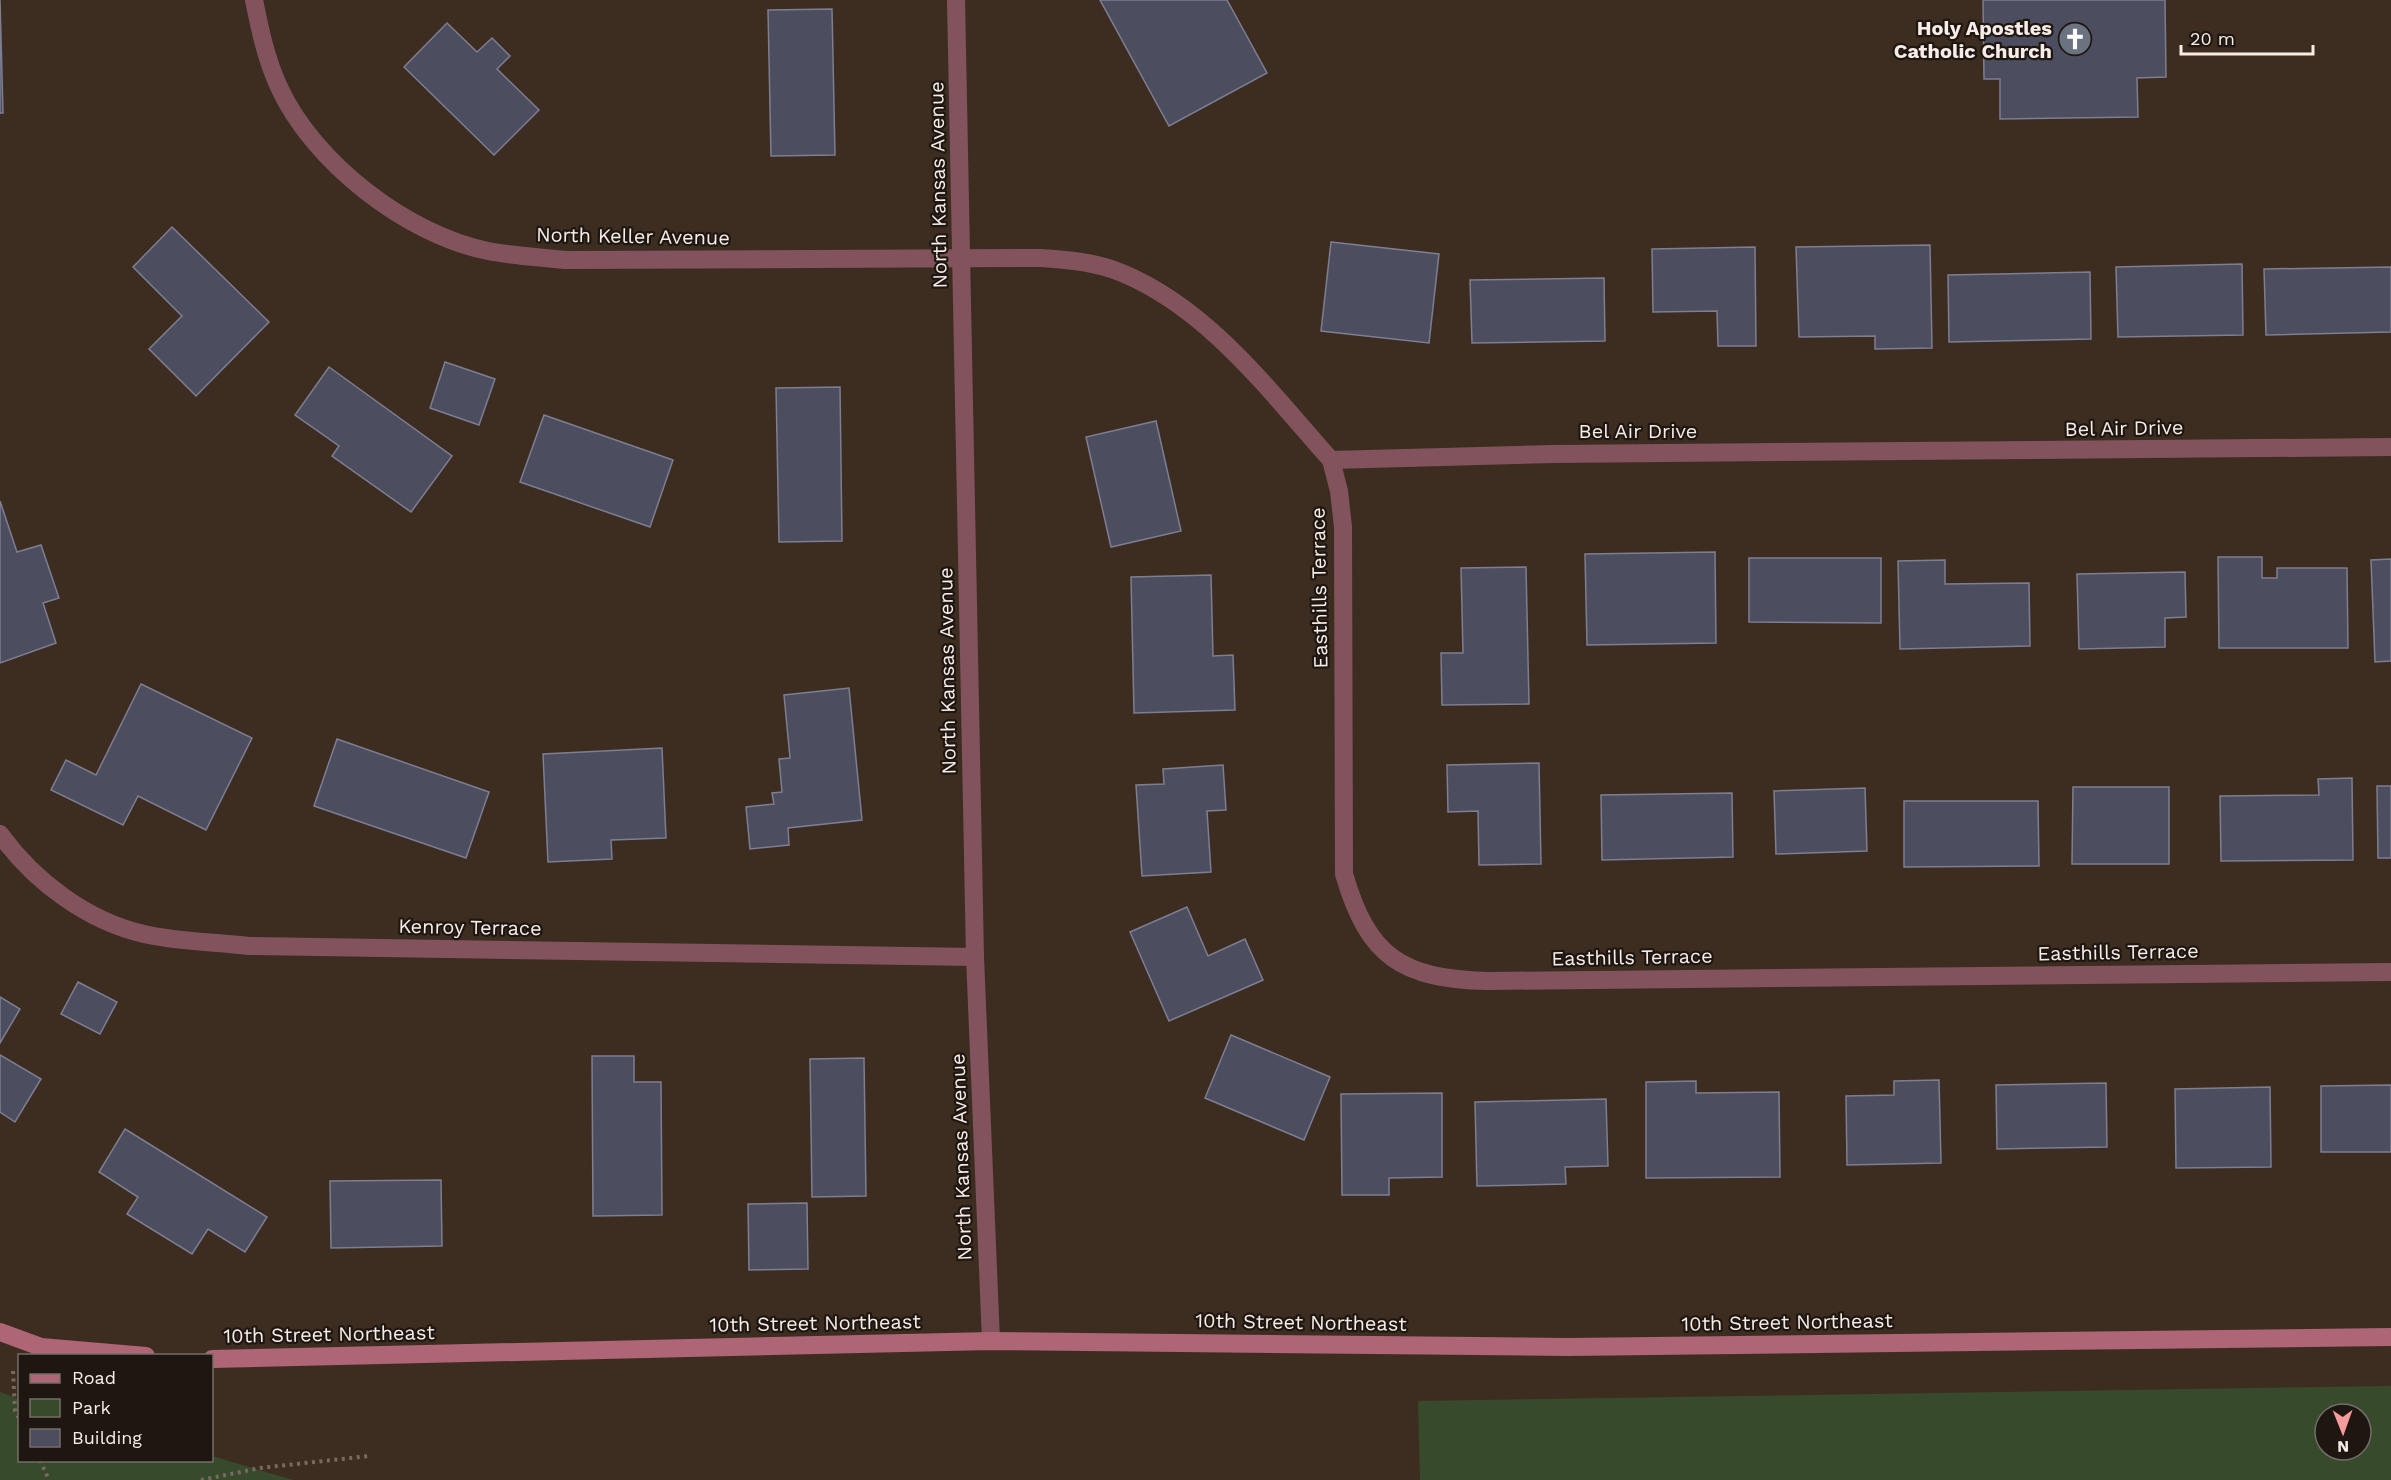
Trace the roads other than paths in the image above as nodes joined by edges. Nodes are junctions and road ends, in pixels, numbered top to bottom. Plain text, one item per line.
1 (254, 0) edge
2 (956, 0) edge
3 (962, 259) junction
4 (2391, 447) edge
5 (1330, 460) junction
6 (0, 834) edge
7 (975, 957) junction
8 (2391, 972) edge
9 (5, 1334) edge
10 (2391, 1337) edge
11 (991, 1341) junction
12 (123, 1354) edge
13 (213, 1359) edge

1 - 3 street, North Keller Avenue
2 - 3 street, North Kansas Avenue
3 - 5 street
3 - 7 street, North Kansas Avenue
4 - 5 street, Bel Air Drive
5 - 8 street, Easthills Terrace
6 - 7 street, Kenroy Terrace
7 - 11 street, North Kansas Avenue
9 - 12 main road
10 - 11 main road, 10th Street Northeast
11 - 13 main road, 10th Street Northeast

